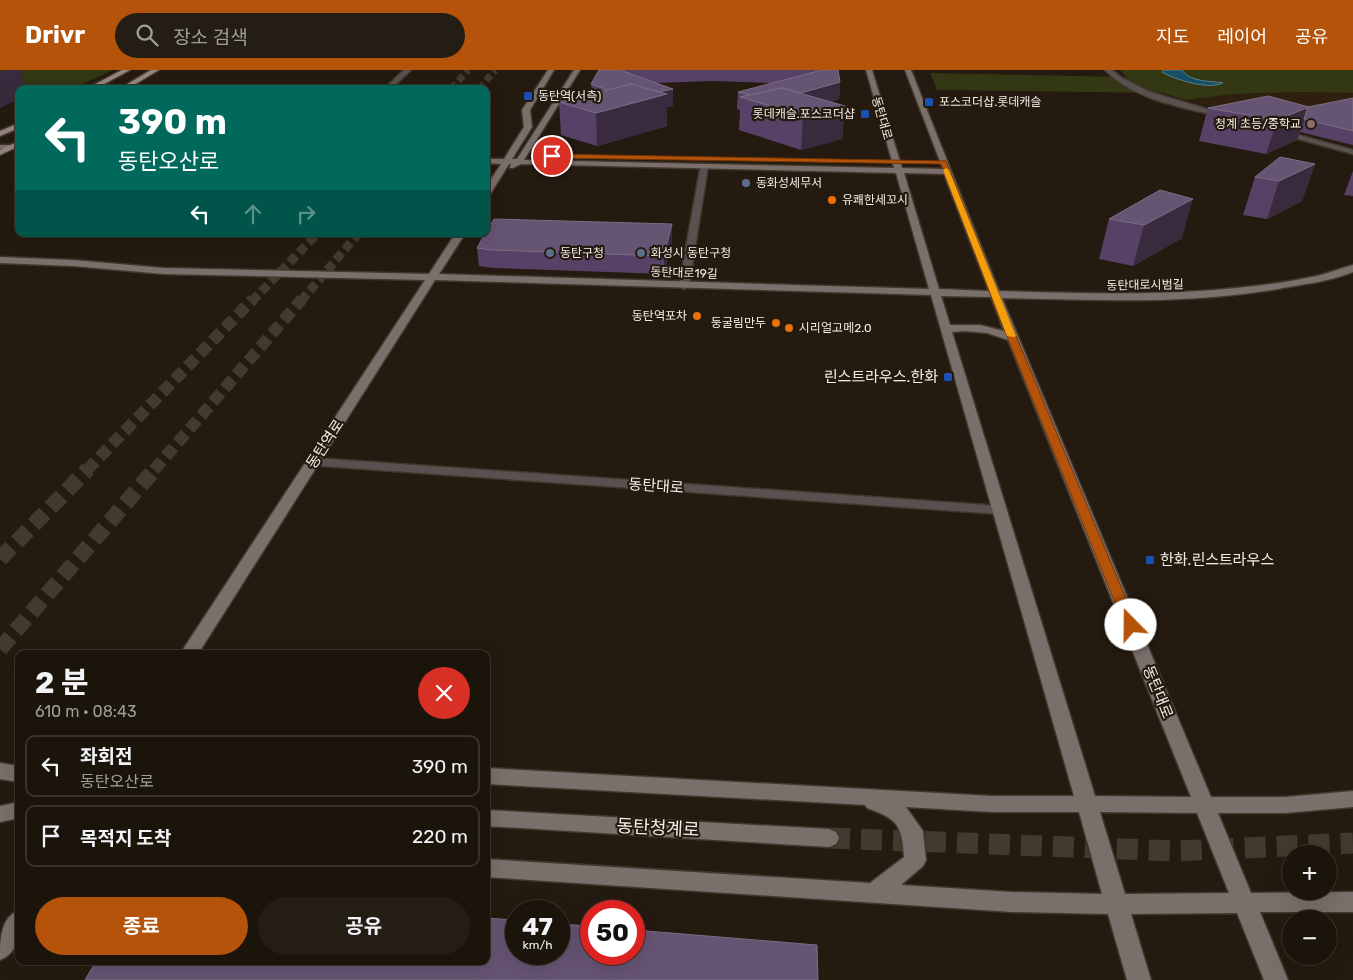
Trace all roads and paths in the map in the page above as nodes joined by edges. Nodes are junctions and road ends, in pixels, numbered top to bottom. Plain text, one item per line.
1 (127, 70) edge
2 (156, 70) edge
3 (408, 70) edge
4 (551, 70) edge
5 (577, 70) edge
6 (868, 70) edge
7 (908, 70) edge
8 (1108, 70) edge
9 (97, 85) edge
10 (129, 85) edge
11 (391, 85) edge
12 (1232, 118) dead end
13 (15, 127) edge
14 (1269, 128) edge
15 (0, 134) edge
16 (15, 146) edge
17 (0, 147) edge
18 (15, 147) edge
19 (1353, 152) edge
20 (0, 153) edge
21 (490, 155) edge
22 (509, 158) junction
23 (522, 159) junction
24 (490, 160) edge
25 (832, 161) junction
26 (915, 162) dead end
27 (704, 166) junction
28 (897, 166) junction
29 (942, 166) junction
30 (831, 170) junction
31 (500, 172) junction
32 (490, 188) edge
33 (458, 237) edge
34 (0, 260) edge
35 (0, 266) edge
36 (1353, 268) edge
37 (432, 278) junction
38 (684, 286) junction
39 (935, 293) junction
40 (995, 295) junction
41 (946, 329) junction
42 (1012, 338) junction
43 (313, 462) junction
44 (1000, 510) junction
45 (192, 650) edge
46 (0, 771) edge
47 (15, 773) edge
48 (490, 776) edge
49 (856, 796) junction
50 (1353, 800) edge
51 (1204, 805) junction
52 (1088, 806) junction
53 (15, 811) edge
54 (0, 814) edge
55 (490, 818) edge
56 (829, 838) tunnel mouth
57 (490, 868) edge
58 (874, 893) junction
59 (1345, 902) edge
60 (1244, 903) junction
61 (1117, 904) junction
62 (15, 926) edge
63 (0, 950) edge
64 (1139, 980) edge
65 (1276, 980) edge

1 - 9 main road
2 - 10 main road
3 - 11 street
4 - 22 street
5 - 23 street
6 - 28 street, 동탄대로
7 - 29 street, 동탄대로
8 - 12 street
13 - 15 main road
14 - 19 street
16 - 17 street
18 - 20 main road
21 - 22 street
22 - 23 street
22 - 24 street
22 - 31 street
23 - 25 street
23 - 27 street
23 - 31 street
25 - 28 street
25 - 30 street
26 - 28 street
27 - 30 street
27 - 38 street
28 - 29 street
28 - 30 street
28 - 39 street, 동탄대로
29 - 40 street, 동탄대로
31 - 32 street
33 - 37 street, 동탄역로
34 - 37 street
35 - 37 street
36 - 40 street, 동탄대로시범길
37 - 38 street, 동탄대로19길
37 - 43 street, 동탄역로
38 - 39 street, 동탄대로19길
39 - 40 street, 동탄대로시범길
39 - 41 street, 동탄대로
40 - 42 street, 동탄대로
41 - 42 street
41 - 44 street, 동탄대로
42 - 51 street, 동탄대로
43 - 44 street, 동탄대로
43 - 45 street, 동탄역로
44 - 52 street, 동탄대로
46 - 47 street
48 - 49 street
49 - 52 street
49 - 58 street
50 - 51 street
51 - 52 street
51 - 60 street, 동탄대로
52 - 61 street, 동탄대로
53 - 54 street
55 - 56 street, 동탄청계로
57 - 58 street
58 - 61 street
59 - 60 street
60 - 61 street
60 - 65 street, 동탄대로
61 - 64 street, 동탄대로
62 - 63 street

